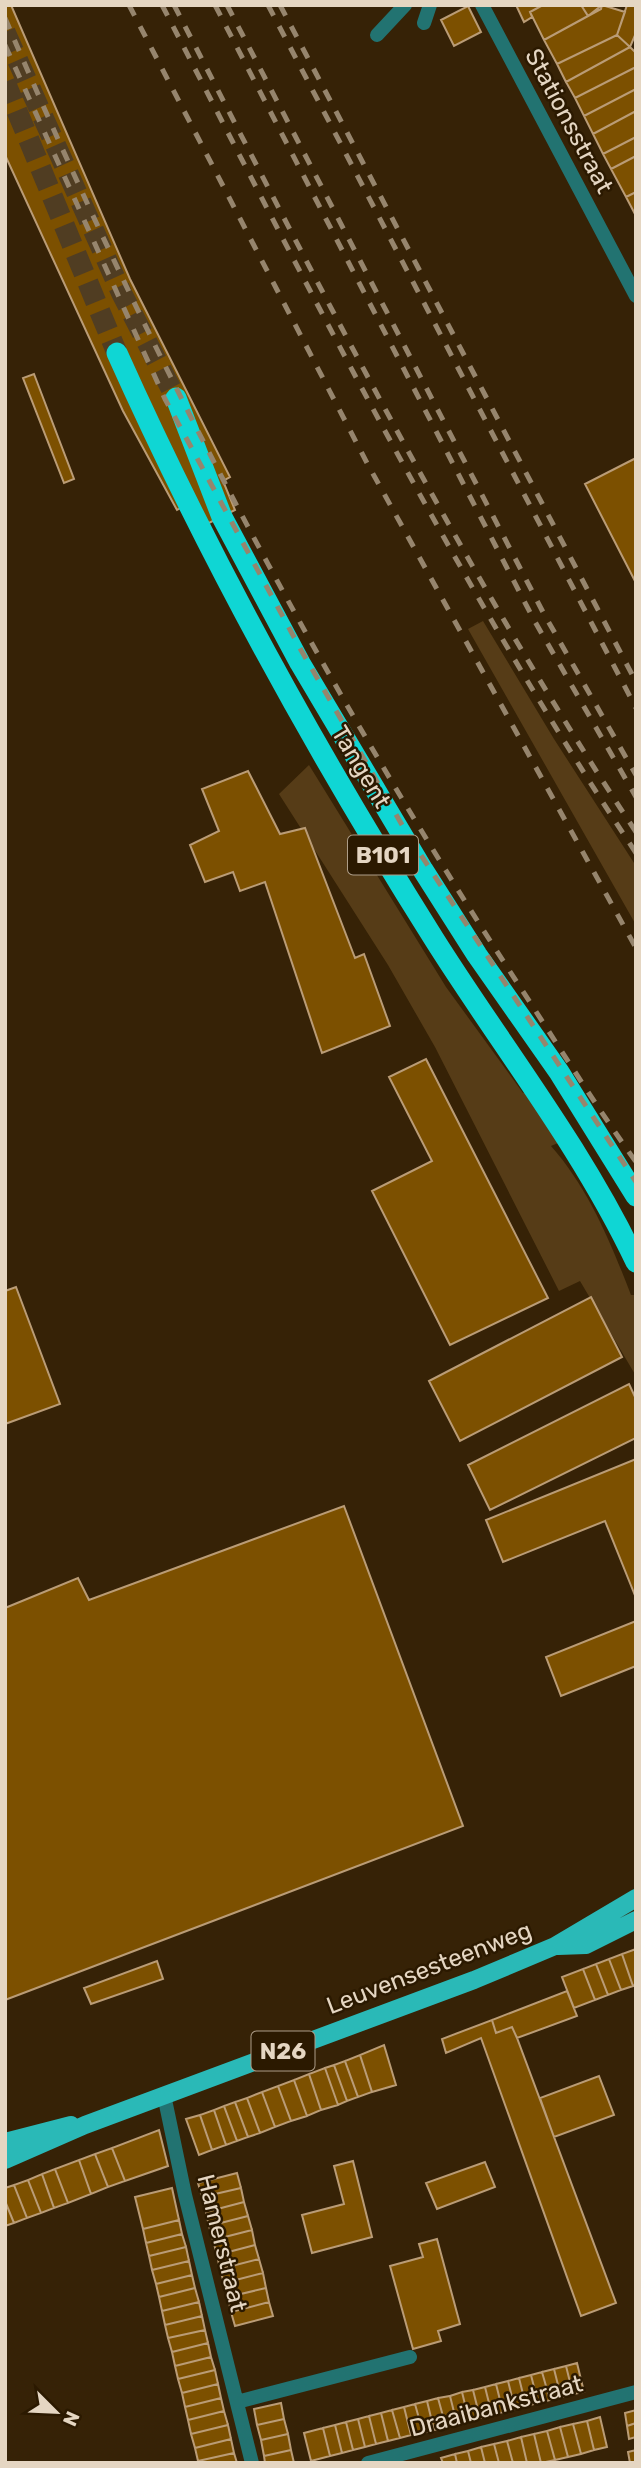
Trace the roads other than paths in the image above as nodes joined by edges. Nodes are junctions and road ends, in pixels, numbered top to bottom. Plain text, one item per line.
1 (405, 5) edge
2 (430, 5) edge
3 (482, 5) edge
4 (424, 23) dead end
5 (377, 35) dead end
6 (636, 296) edge
7 (117, 353) tunnel mouth
8 (176, 398) tunnel mouth
9 (636, 1196) edge
10 (636, 1262) edge
11 (636, 1898) edge
12 (636, 1920) edge
13 (555, 1946) junction
14 (164, 2095) junction
15 (85, 2125) junction
16 (5, 2142) edge
17 (5, 2160) edge
18 (410, 2357) dead end
19 (636, 2392) edge
20 (237, 2402) junction
21 (252, 2463) edge
22 (368, 2463) edge

1 - 5 street
2 - 4 street
3 - 6 street, Stationsstraat
7 - 10 highway, Tangent / B101
8 - 9 highway, Tangent / B101
11 - 13 main road, Leuvensesteenweg / N26
12 - 13 main road, Leuvensesteenweg / N26
13 - 14 main road, Leuvensesteenweg / N26
14 - 15 main road, Leuvensesteenweg / N26
14 - 20 street, Hamerstraat
15 - 16 main road, Leuvensesteenweg / N26
15 - 17 main road, Leuvensesteenweg / N26
18 - 20 street
19 - 22 street, Draaibankstraat
20 - 21 street, Hamerstraat

